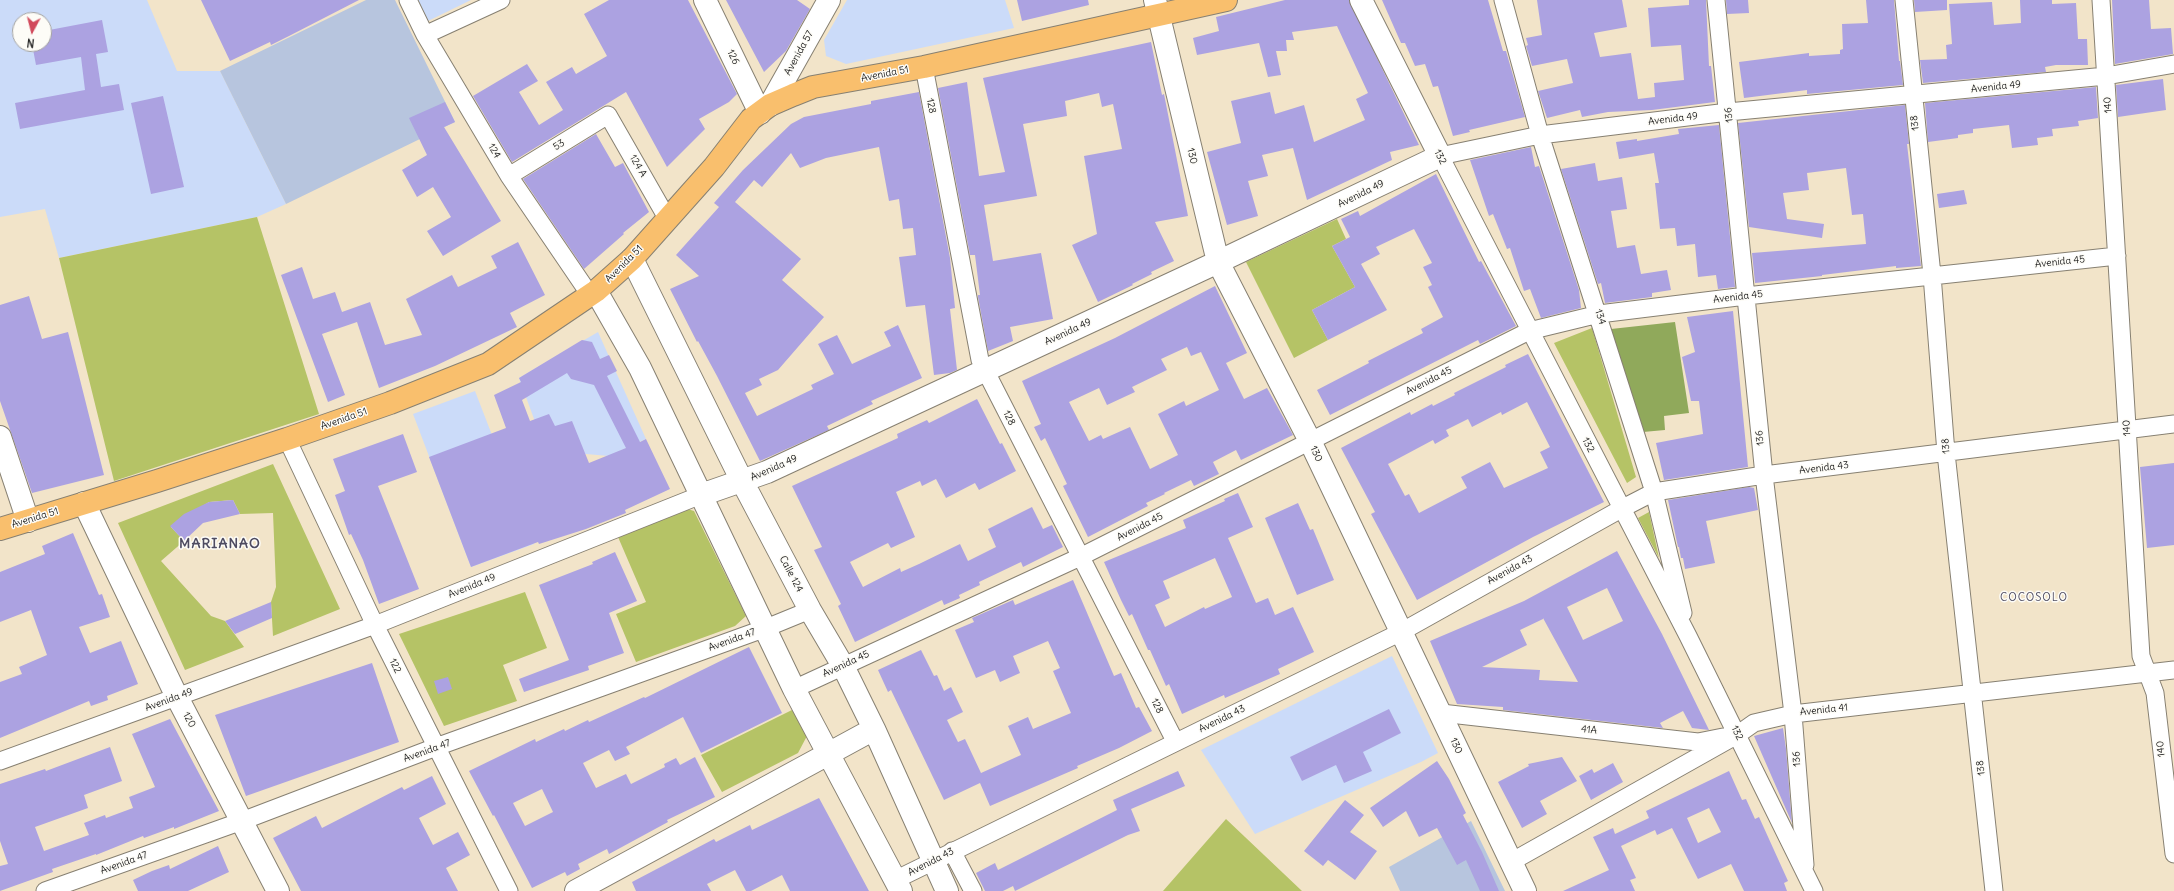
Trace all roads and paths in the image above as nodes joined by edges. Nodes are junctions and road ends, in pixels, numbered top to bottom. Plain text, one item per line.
1 (408, 0) edge
2 (501, 0) edge
3 (705, 0) edge
4 (829, 0) edge
5 (1226, 0) edge
6 (1361, 0) edge
7 (1503, 0) edge
8 (1716, 0) edge
9 (1904, 0) edge
10 (2101, 0) edge
11 (1156, 8) edge
12 (425, 35) junction
13 (2174, 64) edge
14 (924, 67) junction
15 (2106, 76) junction
16 (1912, 96) junction
17 (765, 109) junction
18 (1728, 112) junction
19 (608, 115) joint
20 (1540, 135) junction
21 (1440, 156) junction
22 (509, 176) junction
23 (667, 218) junction
24 (2117, 256) junction
25 (632, 259) junction
26 (1218, 262) junction
27 (1932, 275) junction
28 (593, 293) junction
29 (1746, 296) junction
30 (1599, 314) junction
31 (1529, 331) junction
32 (985, 371) junction
33 (2174, 424) edge
34 (2127, 431) junction
35 (0, 437) edge
36 (287, 439) junction
37 (1310, 441) junction
38 (1946, 453) junction
39 (1764, 475) junction
40 (742, 481) junction
41 (1654, 492) junction
42 (701, 495) junction
43 (84, 503) junction
44 (1621, 508) junction
45 (28, 521) junction
46 (0, 529) edge
47 (1080, 557) junction
48 (810, 610) junction
49 (375, 625) junction
50 (766, 628) junction
51 (1401, 632) junction
52 (1688, 636) junction
53 (843, 666) junction
54 (2174, 670) edge
55 (2147, 673) junction
56 (794, 688) junction
57 (1973, 694) junction
58 (177, 697) junction
59 (1441, 713) junction
60 (1794, 714) junction
61 (874, 730) junction
62 (1737, 735) junction
63 (1175, 742) junction
64 (436, 747) junction
65 (829, 755) junction
66 (0, 761) edge
67 (242, 821) junction
68 (952, 851) junction
69 (2174, 854) edge
70 (932, 861) junction
71 (1511, 862) junction
72 (1806, 875) junction
73 (898, 886) edge
74 (45, 891) edge
75 (278, 891) edge
76 (509, 891) edge
77 (576, 891) edge
78 (946, 891) edge
79 (973, 891) edge
80 (1525, 891) edge
81 (1814, 891) edge
82 (1994, 891) edge

1 - 12 street, 124
2 - 12 street
3 - 17 street, 126
4 - 17 street, Avenida 57
5 - 11 main road, Avenida 51
6 - 21 street, 132
7 - 20 street, 134
8 - 18 street, 136
9 - 16 street, 138
10 - 15 street, 140
11 - 14 main road, Avenida 51
11 - 26 street, 130
12 - 22 street, 124
13 - 15 street, Avenida 49
14 - 17 main road, Avenida 51
14 - 32 street, 128
15 - 16 street, Avenida 49
15 - 24 street, 140
16 - 18 street, Avenida 49
16 - 27 street, 138
17 - 23 main road, Avenida 51
18 - 20 street, Avenida 49
18 - 29 street, 136
19 - 22 street, 53
19 - 23 street, 124 A
20 - 21 street, Avenida 49
20 - 30 street, 134
21 - 26 street, Avenida 49
21 - 31 street, 132
22 - 28 street, 124
23 - 25 main road, Avenida 51
24 - 27 street, Avenida 45
24 - 34 street, 140
25 - 28 main road, Avenida 51
25 - 40 street, Calle 124
26 - 32 street, Avenida 49
26 - 37 street, 130
27 - 29 street, Avenida 45
27 - 38 street, 138
28 - 36 main road, Avenida 51
28 - 42 street
29 - 30 street, Avenida 45
29 - 39 street, 136
30 - 31 street, Avenida 45
30 - 41 street, 134
31 - 37 street, Avenida 45
31 - 44 street, 132
32 - 40 street, Avenida 49
32 - 47 street, 128
33 - 34 street, Avenida 43
34 - 38 street, Avenida 43
34 - 55 street, 140
35 - 45 street
36 - 43 main road, Avenida 51
36 - 49 street, 122
37 - 47 street, Avenida 45
37 - 51 street, 130
38 - 39 street, Avenida 43
38 - 57 street, 138
39 - 41 street, Avenida 43
39 - 60 street, 136
40 - 42 street, Avenida 49
40 - 48 street, Calle 124
41 - 44 street, Avenida 43
41 - 52 street, 134
42 - 49 street, Avenida 49
42 - 50 street
43 - 45 main road, Avenida 51
43 - 58 street, 120
44 - 51 street, Avenida 43
44 - 52 street, 132
45 - 46 main road, Avenida 51
47 - 53 street, Avenida 45
47 - 63 street, 128
48 - 50 street, Avenida 47
48 - 53 street, Calle 124
49 - 58 street, Avenida 49
49 - 64 street, 122
50 - 56 street
50 - 64 street, Avenida 47
51 - 59 street, 130
51 - 63 street, Avenida 43
52 - 62 street, 132
53 - 56 street, Avenida 45
53 - 61 street, Calle 124
54 - 55 street, Avenida 41
55 - 57 street, Avenida 41
55 - 69 street, 140
56 - 65 street
57 - 60 street, Avenida 41
57 - 82 street, 138
58 - 66 street, Avenida 49
58 - 67 street, 120
59 - 62 street, 41A
59 - 71 street, 130
60 - 62 street, Avenida 41
60 - 72 street, 136
61 - 65 street
61 - 70 street, Calle 124
62 - 71 street, Avenida 41
62 - 72 street, 132
63 - 68 street, Avenida 43
64 - 67 street, Avenida 47
64 - 76 street, 122
65 - 73 street
65 - 77 street
67 - 74 street, Avenida 47
67 - 75 street, 120
68 - 70 street, Avenida 43
68 - 79 street
70 - 73 street, Avenida 43
70 - 78 street, Calle 124
71 - 80 street, 130
72 - 81 street, 132

